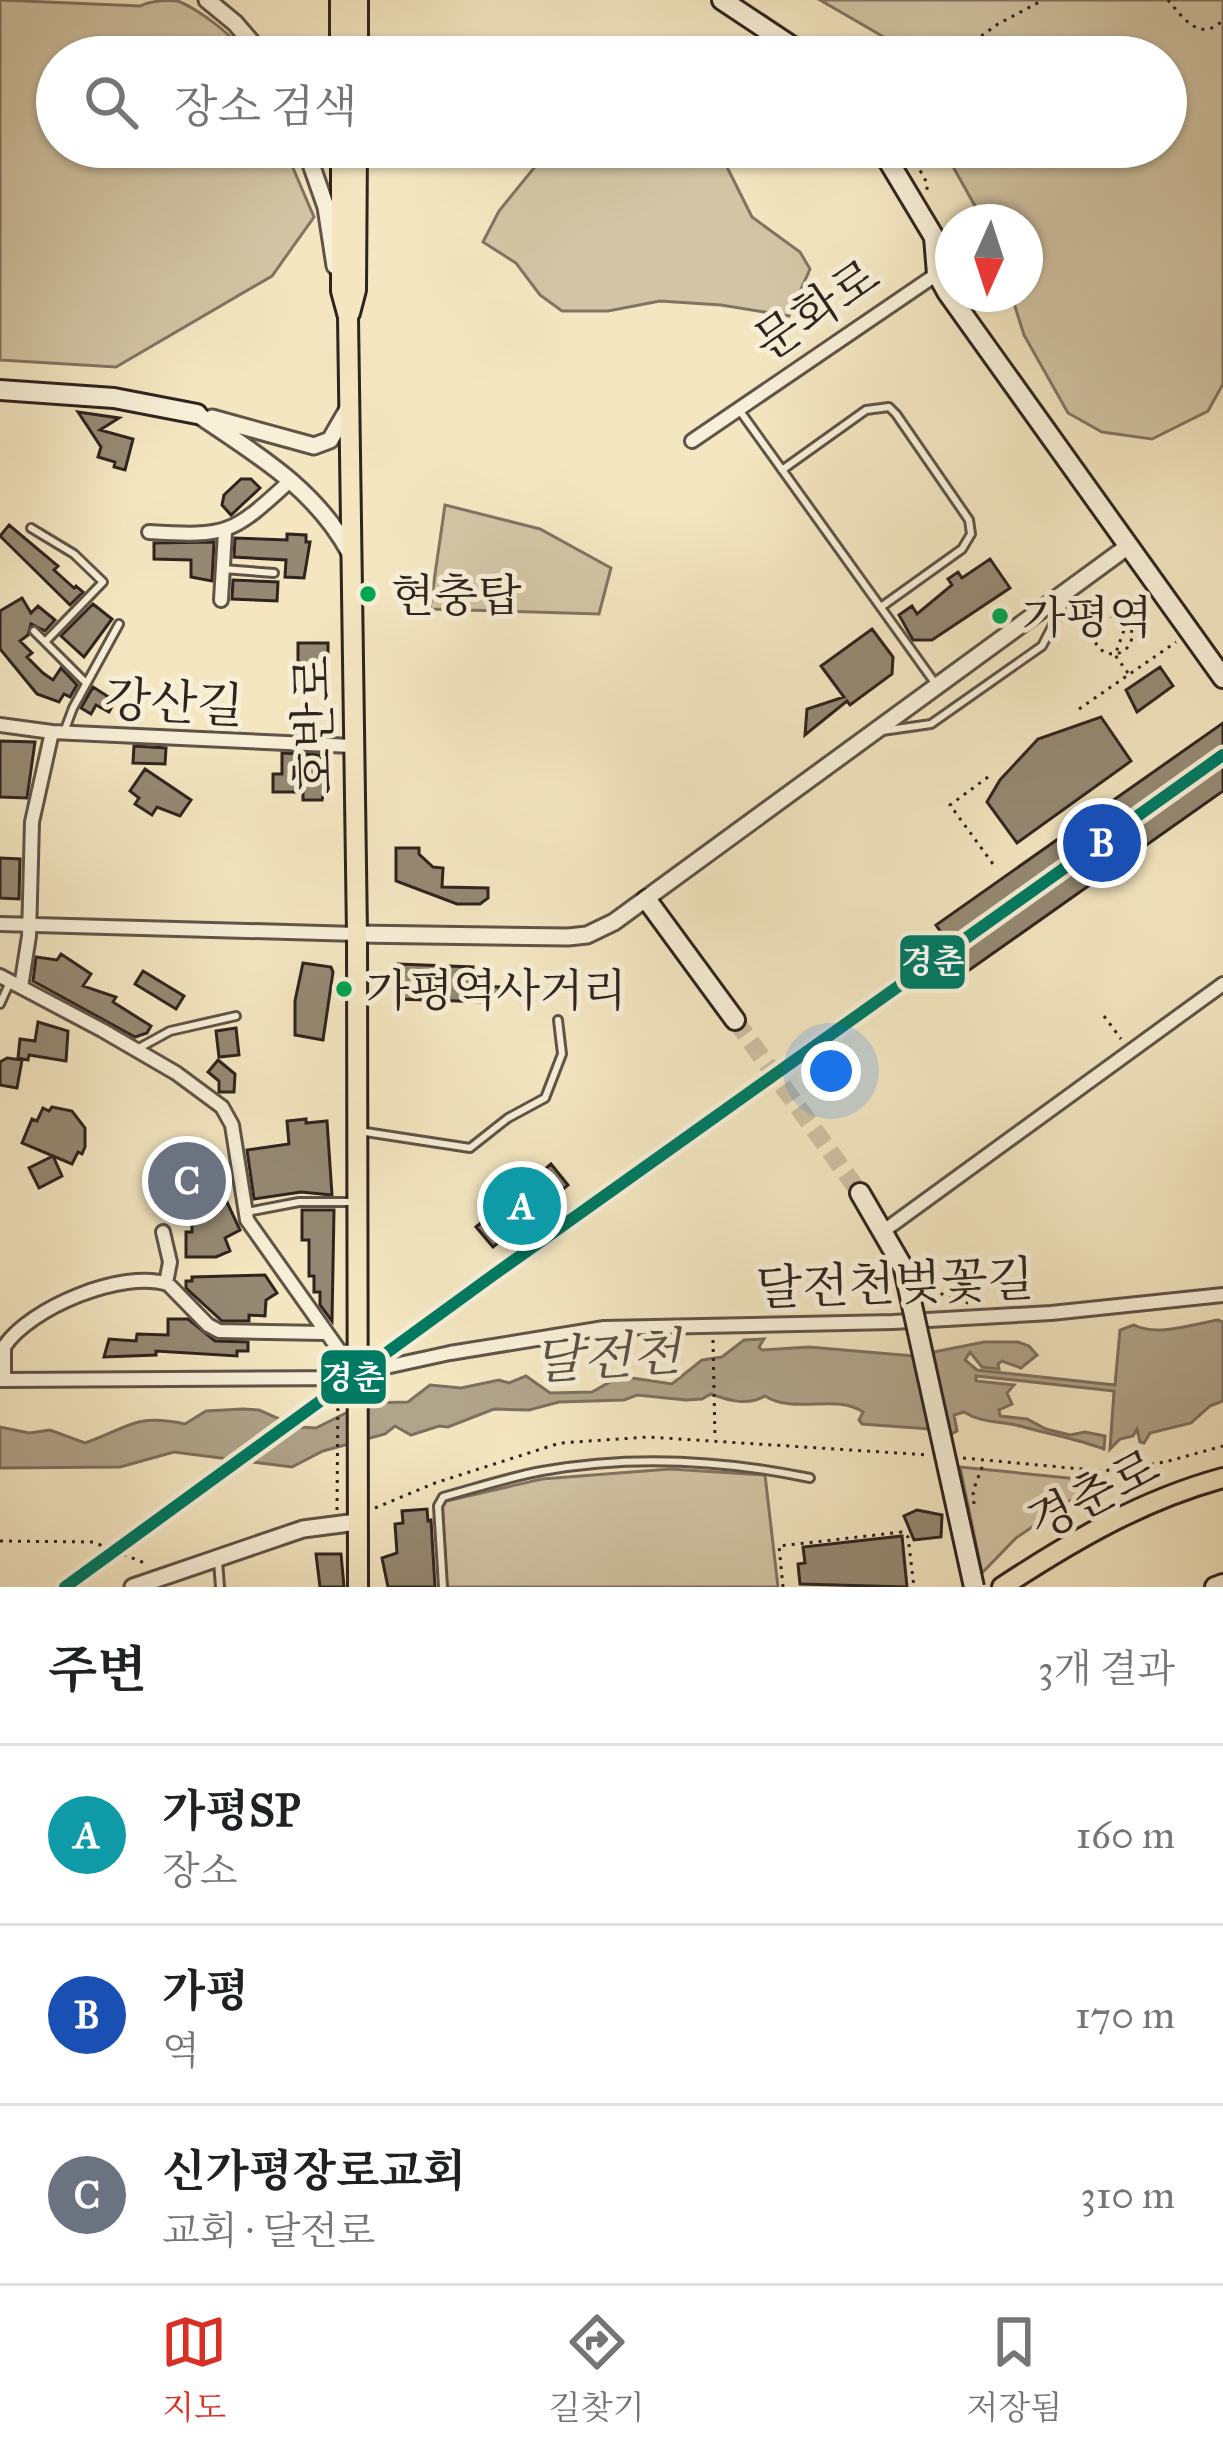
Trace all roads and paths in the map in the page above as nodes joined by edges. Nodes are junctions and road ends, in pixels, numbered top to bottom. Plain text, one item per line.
1 (207, 0) edge
2 (340, 0) edge
3 (358, 0) edge
4 (722, 0) edge
5 (1043, 0) edge
6 (1168, 0) edge
7 (1223, 20) edge
8 (246, 36) edge
9 (340, 36) edge
10 (358, 36) edge
11 (776, 36) edge
12 (981, 36) edge
13 (312, 168) edge
14 (340, 168) edge
15 (357, 168) edge
16 (893, 168) edge
17 (935, 249) edge
18 (935, 275) edge
19 (341, 291) junction
20 (963, 312) edge
21 (348, 317) junction
22 (0, 390) edge
23 (348, 409) junction
24 (739, 409) junction
25 (197, 414) junction
26 (692, 441) dead end
27 (782, 470) junction
28 (291, 480) junction
29 (31, 527) dead end
30 (149, 532) dead end
31 (225, 532) junction
32 (1127, 548) junction
33 (350, 553) junction
34 (223, 569) junction
35 (274, 573) dead end
36 (1073, 587) junction
37 (1163, 597) junction
38 (221, 600) dead end
39 (881, 607) junction
40 (1127, 622) junction
41 (119, 624) dead end
42 (34, 632) dead end
43 (1189, 633) junction
44 (45, 642) junction
45 (1115, 655) junction
46 (1129, 674) junction
47 (1223, 678) edge
48 (86, 683) junction
49 (938, 686) junction
50 (1079, 709) dead end
51 (0, 725) edge
52 (58, 732) junction
53 (873, 732) junction
54 (352, 746) junction
55 (988, 777) dead end
56 (993, 863) dead end
57 (647, 900) junction
58 (0, 924) edge
59 (29, 925) junction
60 (357, 934) junction
61 (10, 982) edge
62 (1223, 984) edge
63 (0, 1004) edge
64 (236, 1016) dead end
65 (1104, 1016) dead end
66 (558, 1020) dead end
67 (735, 1020) tunnel mouth
68 (135, 1049) junction
69 (1130, 1052) junction
70 (356, 1131) junction
71 (860, 1193) tunnel mouth
72 (356, 1202) junction
73 (244, 1213) junction
74 (884, 1230) junction
75 (163, 1232) dead end
76 (904, 1269) junction
77 (166, 1283) junction
78 (1223, 1294) edge
79 (973, 1304) dead end
80 (874, 1323) junction
81 (326, 1333) junction
82 (714, 1351) dead end
83 (358, 1378) junction
84 (2, 1380) edge
85 (338, 1394) dead end
86 (715, 1441) junction
87 (1223, 1446) edge
88 (985, 1460) junction
89 (810, 1478) dead end
90 (1223, 1478) edge
91 (974, 1491) dead end
92 (337, 1510) dead end
93 (357, 1516) junction
94 (0, 1541) edge
95 (218, 1559) junction
96 (159, 1580) junction
97 (134, 1587) edge
98 (220, 1587) edge
99 (358, 1587) edge
100 (443, 1587) edge
101 (783, 1587) edge
102 (914, 1587) edge
103 (974, 1587) edge
104 (1002, 1587) edge

1 - 8 street
2 - 9 main road
3 - 10 main road
4 - 11 main road
5 - 12 path
6 - 7 path
13 - 19 street, 호반로
14 - 19 main road, 호반로
15 - 21 main road, 호반로
16 - 17 main road
18 - 24 street, 문화로
19 - 21 main road, 호반로
20 - 32 main road
21 - 23 main road, 호반로
22 - 25 main road
23 - 25 street
23 - 33 main road, 호반로
24 - 26 street, 문화로
24 - 27 lane, 문화로
25 - 28 street
27 - 39 lane, 문화로
27 - 39 lane
28 - 31 street
28 - 33 street
29 - 44 lane, 강산길
30 - 31 street
31 - 34 street
32 - 36 street
32 - 37 main road
33 - 54 main road, 호반로
34 - 35 lane
34 - 38 street
36 - 49 street
36 - 53 lane
37 - 40 path
37 - 43 main road
39 - 49 lane, 문화로
40 - 45 path
40 - 45 path
40 - 45 path
41 - 48 lane, 강산길
42 - 44 lane, 강산길
43 - 46 path
43 - 47 main road
44 - 48 lane, 강산길
45 - 46 path
46 - 50 path
48 - 52 lane, 강산길
49 - 53 street
51 - 52 street, 강산길
52 - 54 street, 강산길
52 - 59 street, 강산길
53 - 57 street
54 - 60 main road, 호반로
55 - 56 path
57 - 60 street
57 - 67 main road
58 - 59 street
59 - 60 street
59 - 61 street, 강산길
60 - 70 main road, 호반로
61 - 63 lane
61 - 68 street
62 - 69 street
64 - 68 lane
65 - 69 path
66 - 70 lane
68 - 73 street
69 - 74 street
70 - 72 main road, 호반로
71 - 74 main road
72 - 73 lane
72 - 83 main road, 호반로
73 - 81 street
74 - 76 main road
75 - 77 street
76 - 79 path
76 - 80 path
76 - 103 main road, bridge
77 - 81 street
77 - 84 street
78 - 80 street, 달전천벚꽃길
80 - 83 street, 달전천벚꽃길
81 - 83 street
82 - 86 path
83 - 84 street
83 - 93 main road, 호반로
85 - 92 path
86 - 88 path
86 - 93 path
87 - 88 path
88 - 91 path
89 - 100 lane
90 - 104 main road, 경춘로
93 - 95 street
93 - 99 main road
94 - 96 path
95 - 96 street
95 - 98 lane
96 - 97 street
101 - 102 path

